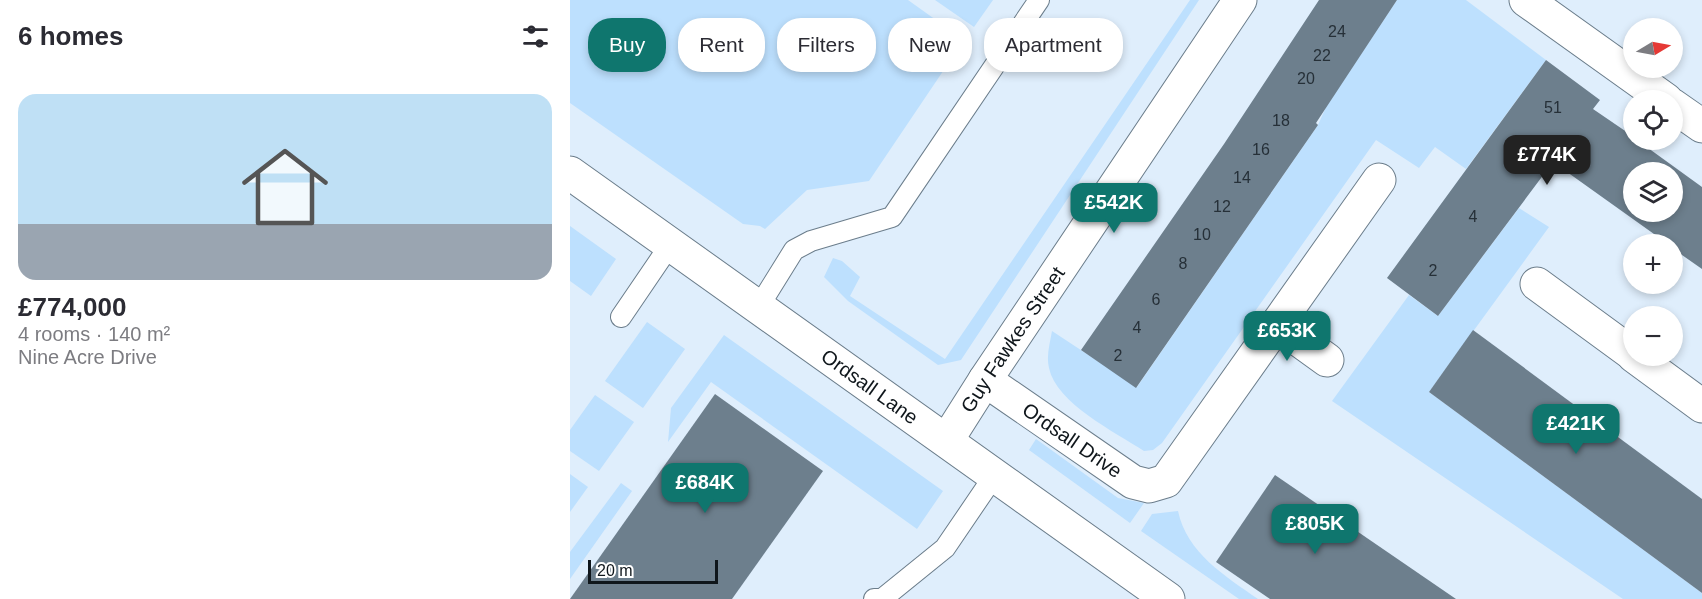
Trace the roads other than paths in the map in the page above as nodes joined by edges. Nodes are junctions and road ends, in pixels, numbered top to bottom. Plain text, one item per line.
1 (1038, 0) edge
2 (1240, 0) edge
3 (1526, 0) edge
4 (1652, 90) edge
5 (1683, 113) edge
6 (1702, 126) edge
7 (570, 173) edge
8 (1379, 180) dead end
9 (670, 245) junction
10 (1537, 284) dead end
11 (758, 308) junction
12 (621, 317) dead end
13 (1277, 324) junction
14 (1623, 347) edge
15 (1327, 360) dead end
16 (1649, 366) edge
17 (985, 380) junction
18 (1702, 406) edge
19 (947, 440) junction
20 (994, 476) junction
21 (874, 599) edge
22 (1168, 599) edge

1 - 11 lane
2 - 17 street, Guy Fawkes Street
3 - 4 street
5 - 6 street
7 - 9 street, Ordsall Lane
8 - 13 street
9 - 11 street, Ordsall Lane
9 - 12 lane
10 - 14 street
11 - 19 street, Ordsall Lane
13 - 15 street
13 - 17 street, Ordsall Drive
16 - 18 street
17 - 19 street, Guy Fawkes Street
19 - 20 street, Ordsall Lane
20 - 21 lane
20 - 22 street, Ordsall Lane

